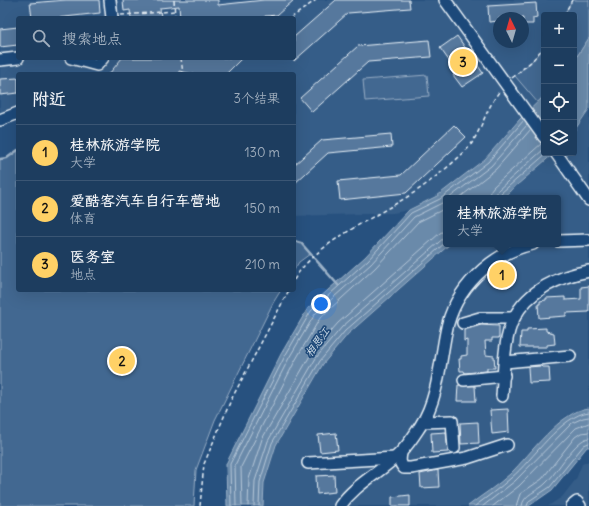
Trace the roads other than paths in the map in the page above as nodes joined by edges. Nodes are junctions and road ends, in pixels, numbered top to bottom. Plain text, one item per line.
1 (110, 0) edge
2 (447, 0) edge
3 (111, 16) edge
4 (16, 58) edge
5 (0, 60) edge
6 (78, 60) edge
7 (97, 66) edge
8 (16, 114) edge
9 (0, 120) edge
10 (541, 133) edge
11 (558, 156) edge
12 (589, 200) edge
13 (589, 240) edge
14 (561, 241) edge
15 (524, 247) edge
16 (589, 271) edge
17 (514, 318) junction
18 (463, 323) dead end
19 (570, 356) dead end
20 (505, 362) junction
21 (504, 376) junction
22 (464, 380) dead end
23 (502, 396) dead end
24 (423, 422) junction
25 (507, 445) dead end
26 (454, 448) dead end
27 (398, 455) junction
28 (308, 463) dead end
29 (340, 506) edge
30 (572, 506) edge
31 (580, 506) edge

1 - 3 street
2 - 10 street
4 - 5 street
6 - 7 street
8 - 9 street
11 - 12 street
13 - 14 street
15 - 24 street
16 - 17 street
17 - 18 street
17 - 20 street
19 - 20 street
20 - 21 street
21 - 22 street
21 - 23 street
24 - 26 street
24 - 27 street
25 - 27 street
27 - 28 street
27 - 29 street
30 - 31 street

